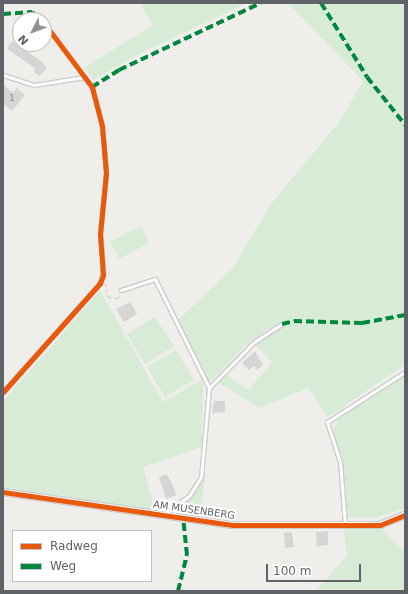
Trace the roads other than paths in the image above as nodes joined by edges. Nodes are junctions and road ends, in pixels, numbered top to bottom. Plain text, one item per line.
1 (3, 76) edge
2 (121, 290) road end
3 (282, 324) dead end
4 (405, 372) edge
5 (209, 388) junction
6 (3, 392) edge
7 (3, 492) edge
8 (164, 514) junction
9 (405, 515) edge
10 (345, 526) junction

1 - 6 lane
2 - 5 lane
3 - 5 lane
4 - 10 lane
5 - 8 lane
7 - 8 street, AM MUSENBERG
8 - 10 street, AM MUSENBERG
9 - 10 street, AM MUSENBERG

